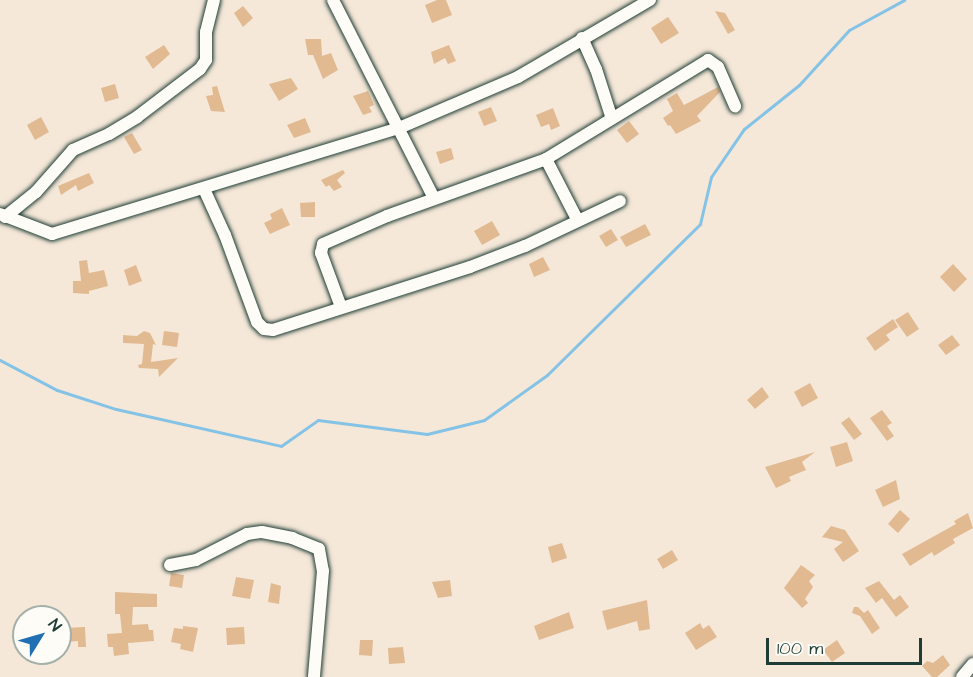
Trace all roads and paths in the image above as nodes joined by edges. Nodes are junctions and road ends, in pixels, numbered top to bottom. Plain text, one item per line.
1 (214, 0) edge
2 (333, 0) edge
3 (650, 0) edge
4 (632, 4) edge
5 (582, 38) junction
6 (735, 106) dead end
7 (612, 119) junction
8 (399, 128) junction
9 (546, 159) junction
10 (204, 189) junction
11 (434, 198) junction
12 (620, 201) dead end
13 (2, 216) edge
14 (577, 219) junction
15 (342, 307) junction
16 (170, 566) dead end
17 (973, 664) edge
18 (314, 677) edge
19 (962, 677) edge

1 - 13 street
2 - 8 street
3 - 4 street
4 - 5 street
5 - 7 street
5 - 8 street
6 - 7 street
7 - 9 street
8 - 10 street
8 - 11 street
9 - 11 street
9 - 14 street
10 - 13 street
10 - 15 street
11 - 15 street
12 - 14 street
14 - 15 street
16 - 18 street
17 - 19 street

